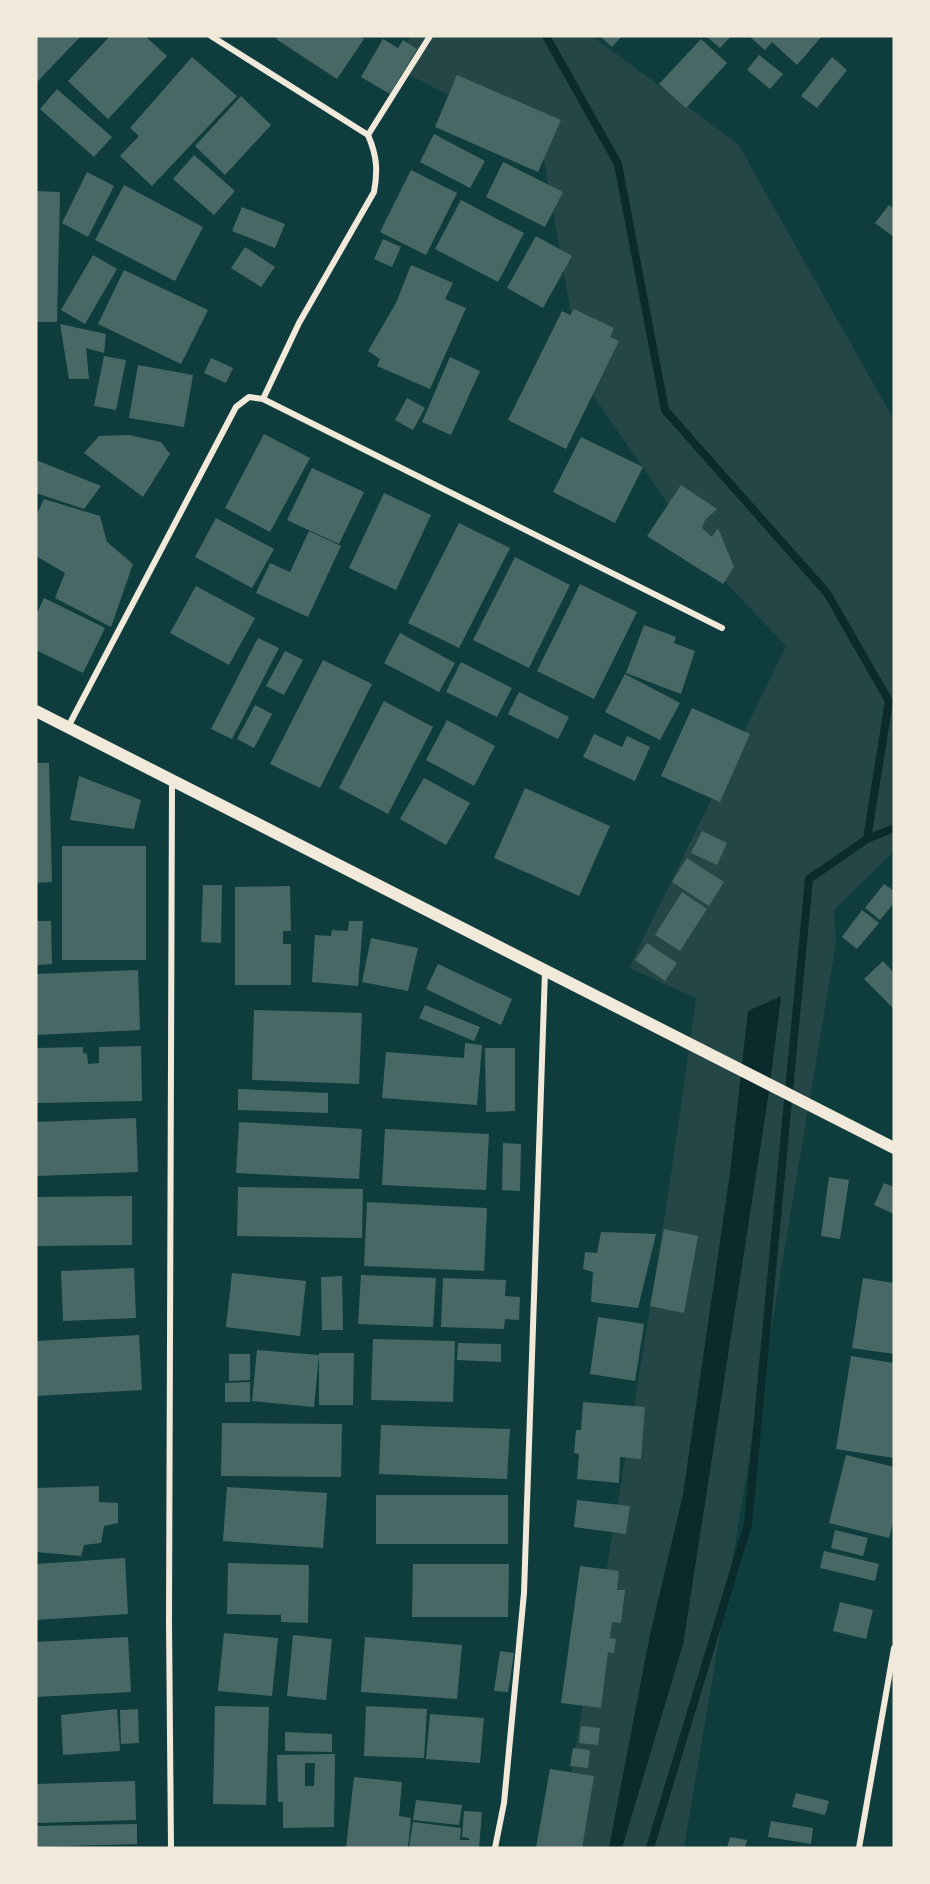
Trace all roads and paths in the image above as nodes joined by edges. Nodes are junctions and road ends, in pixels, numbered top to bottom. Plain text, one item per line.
1 (211, 36) edge
2 (430, 36) edge
3 (368, 135) junction
4 (263, 399) junction
5 (722, 628) dead end
6 (36, 711) edge
7 (67, 728) junction
8 (172, 780) junction
9 (545, 970) junction
10 (894, 1148) edge
11 (894, 1648) edge
12 (171, 1848) edge
13 (495, 1848) edge
14 (859, 1848) edge

1 - 3 street
2 - 3 street
3 - 4 street
4 - 5 street
4 - 7 street
6 - 7 main road
7 - 8 main road
8 - 9 main road
8 - 12 street
9 - 10 main road
9 - 13 street
11 - 14 street

